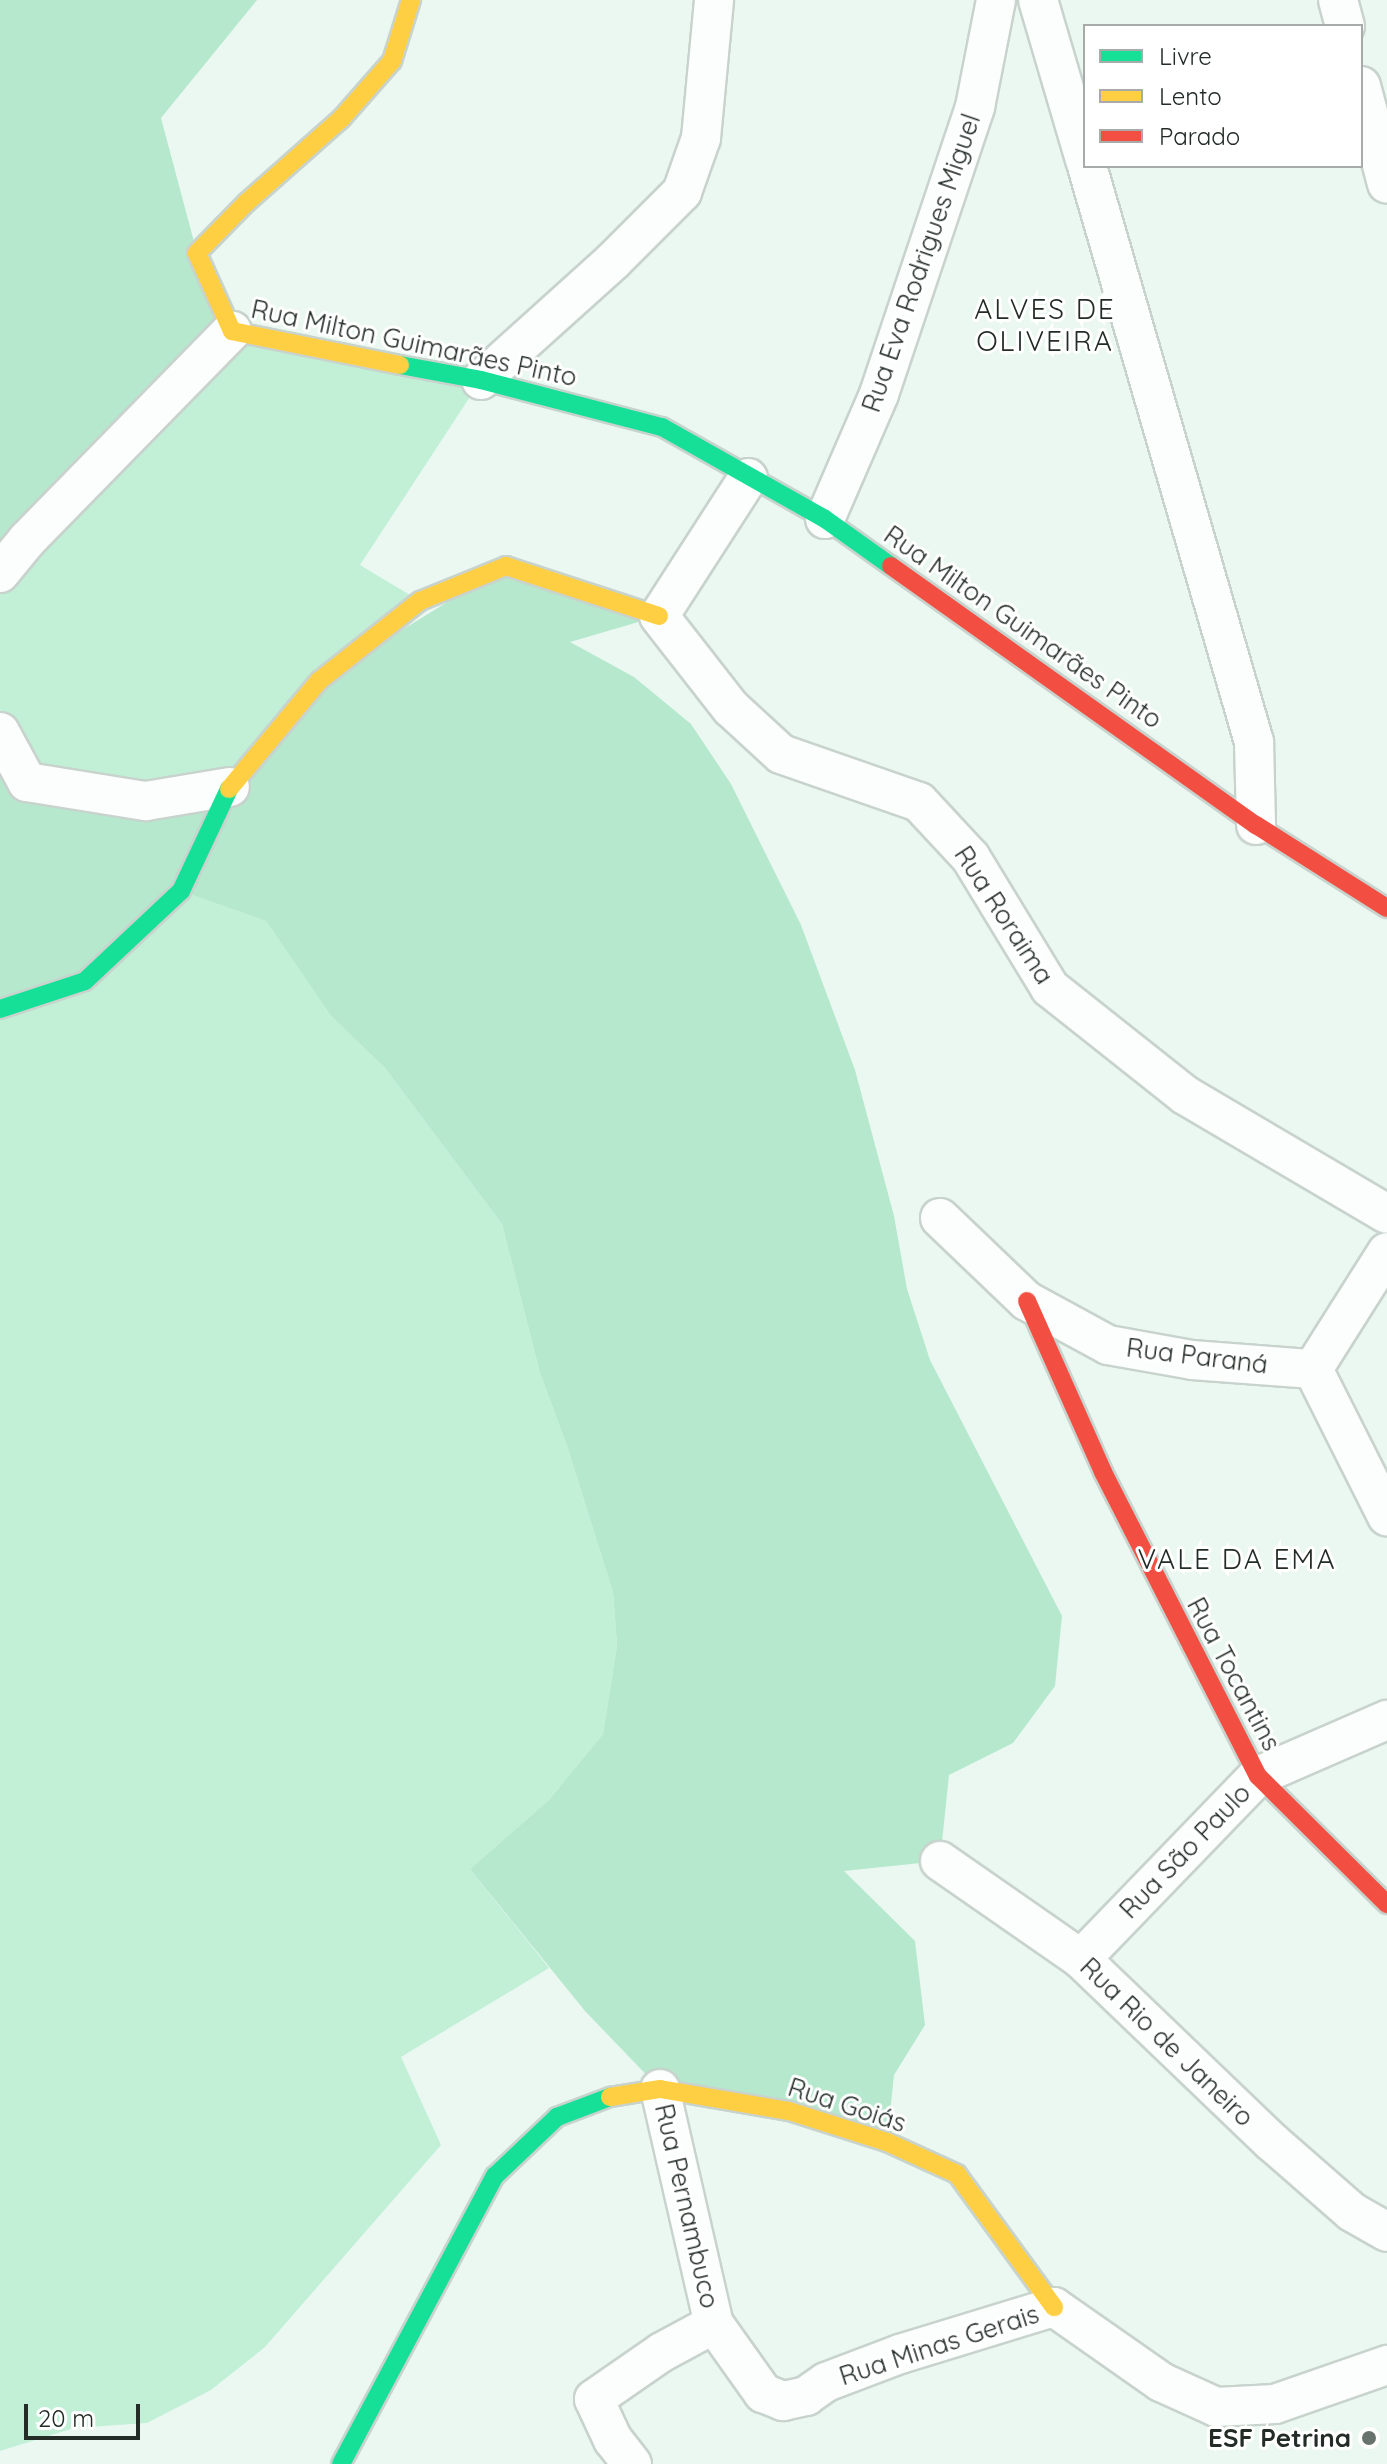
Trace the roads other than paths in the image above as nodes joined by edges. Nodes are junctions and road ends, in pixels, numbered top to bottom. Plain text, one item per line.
1 (411, 0) edge
2 (714, 0) edge
3 (996, 0) edge
4 (1038, 0) edge
5 (1338, 0) edge
6 (1344, 24) edge
7 (1363, 94) edge
8 (1083, 153) edge
9 (1087, 168) edge
10 (1387, 184) edge
11 (232, 331) junction
12 (481, 380) junction
13 (748, 478) junction
14 (825, 519) junction
15 (0, 573) edge
16 (659, 616) junction
17 (0, 732) edge
18 (230, 787) junction
19 (1256, 825) junction
20 (1387, 908) edge
21 (0, 1009) edge
22 (1387, 1214) edge
23 (940, 1218) dead end
24 (1387, 1252) edge
25 (1027, 1301) junction
26 (1313, 1369) junction
27 (1387, 1516) edge
28 (1387, 1720) edge
29 (1258, 1776) junction
30 (940, 1861) dead end
31 (1387, 1904) edge
32 (1081, 1959) junction
33 (660, 2089) junction
34 (1387, 2232) edge
35 (1054, 2307) junction
36 (714, 2324) junction
37 (1384, 2359) edge
38 (341, 2464) edge
39 (632, 2464) edge

1 - 11 street, Rua Milton Guimarães Pinto
2 - 12 street
3 - 14 street, Rua Eva Rodrigues Miguel
4 - 8 street
5 - 6 street
7 - 10 street
9 - 19 street
11 - 12 street, Rua Milton Guimarães Pinto
11 - 15 street
12 - 13 street, Rua Milton Guimarães Pinto
13 - 14 street, Rua Milton Guimarães Pinto
13 - 16 street
14 - 19 street, Rua Milton Guimarães Pinto
16 - 18 street
16 - 22 street, Rua Roraima
17 - 18 street
18 - 21 street
19 - 20 street, Rua Milton Guimarães Pinto
23 - 25 street, Rua Paraná
24 - 26 street
25 - 26 street, Rua Paraná
25 - 29 street, Rua Tocantins
26 - 27 street
28 - 29 street, Rua São Paulo
29 - 31 street, Rua Tocantins
29 - 32 street, Rua São Paulo
30 - 32 street, Rua Rio de Janeiro
32 - 34 street, Rua Rio de Janeiro
33 - 35 street, Rua Goiás
33 - 36 street, Rua Pernambuco
33 - 38 street, Rua Goiás
35 - 36 street, Rua Minas Gerais
35 - 37 street, Rua Minas Gerais
36 - 39 street

